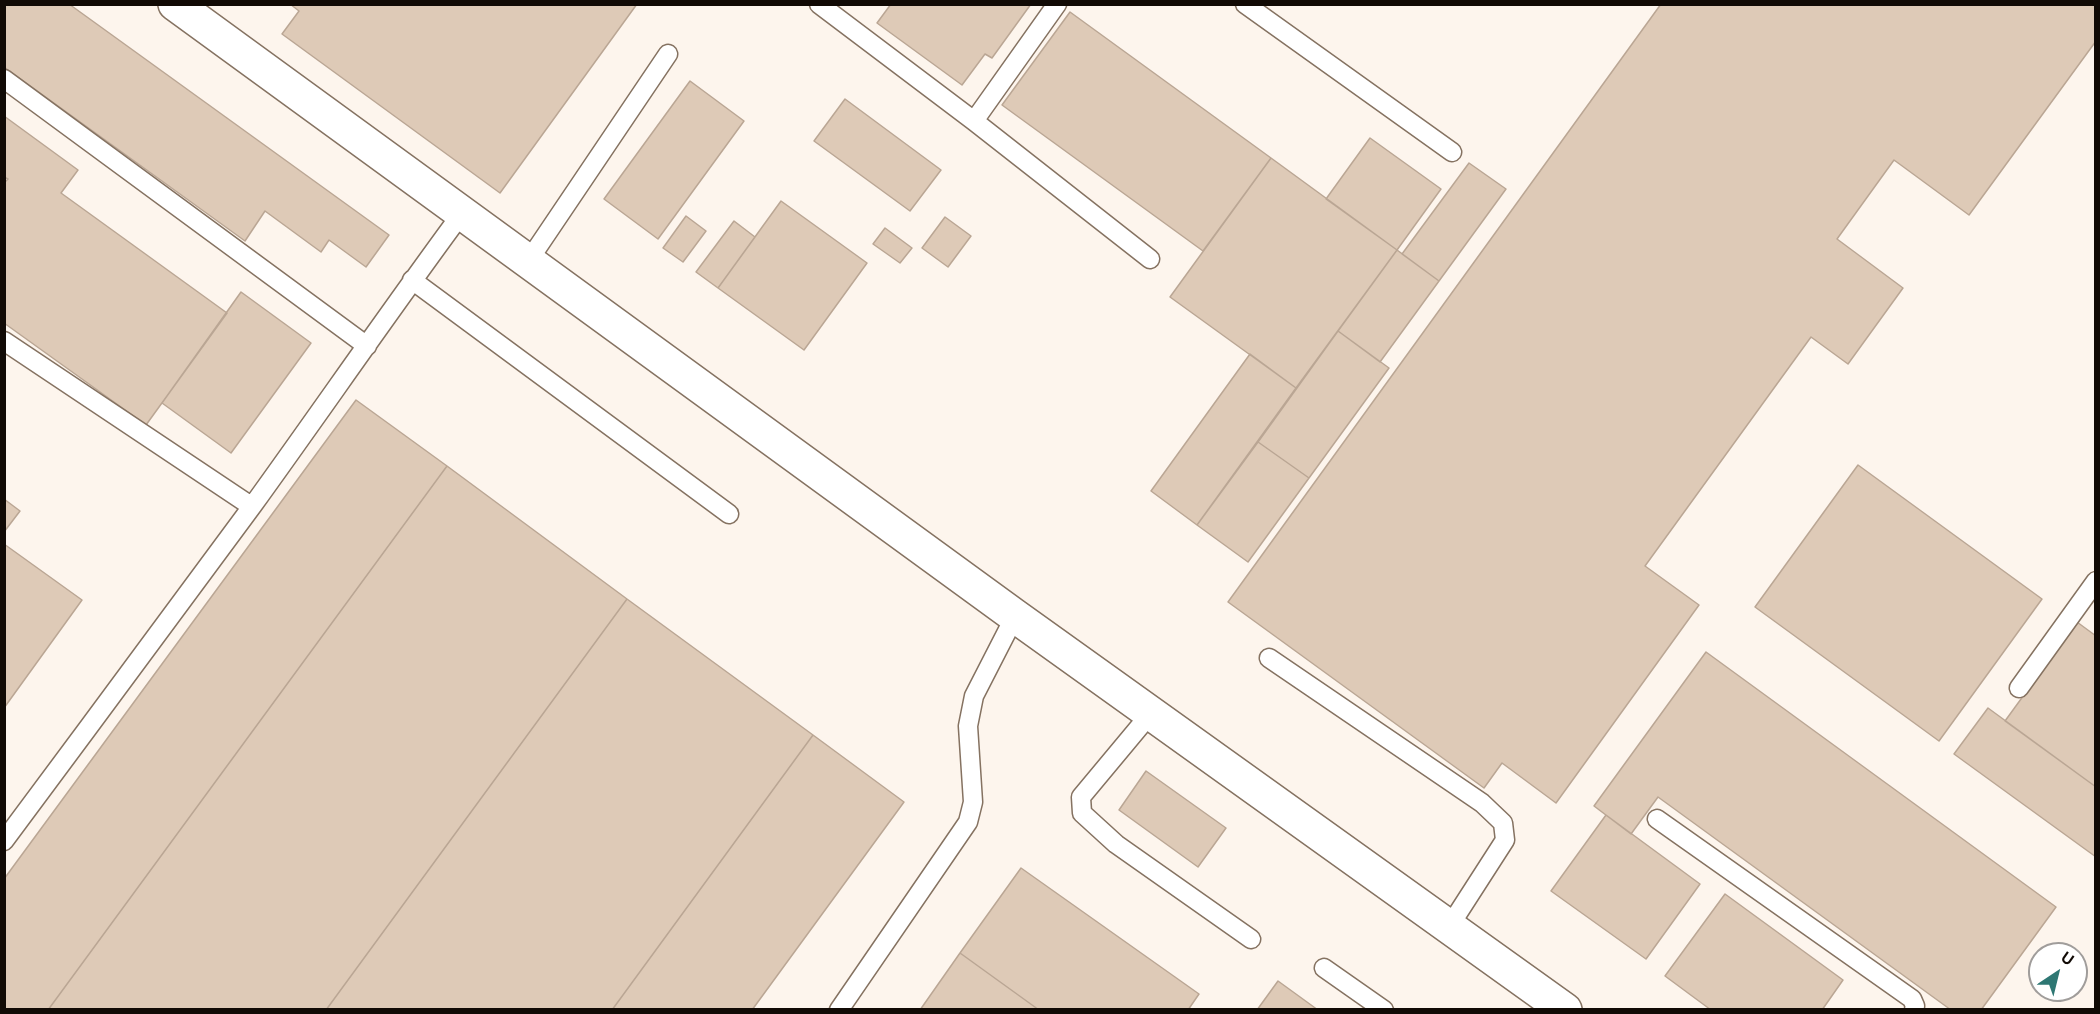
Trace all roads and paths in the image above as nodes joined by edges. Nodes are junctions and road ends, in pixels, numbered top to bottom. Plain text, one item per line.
1 (175, 4) edge
2 (819, 4) edge
3 (1057, 4) edge
4 (1245, 4) edge
5 (668, 54) dead end
6 (4, 79) edge
7 (974, 121) junction
8 (1452, 152) dead end
9 (462, 213) junction
10 (1150, 259) dead end
11 (529, 260) junction
12 (412, 279) junction
13 (4, 341) edge
14 (367, 346) junction
15 (251, 506) junction
16 (729, 514) dead end
17 (2096, 581) edge
18 (1015, 616) junction
19 (1269, 658) dead end
20 (2019, 688) dead end
21 (1151, 713) junction
22 (1658, 819) dead end
23 (4, 841) edge
24 (1449, 927) junction
25 (1251, 939) dead end
26 (1324, 968) dead end
27 (1561, 1009) edge
28 (839, 1010) edge
29 (1384, 1010) edge
30 (1914, 1010) edge

1 - 9 street
2 - 7 lane
3 - 7 lane
4 - 8 lane
5 - 11 lane
6 - 14 lane
7 - 10 lane
9 - 11 street
9 - 12 lane
11 - 18 street
12 - 14 lane
12 - 16 lane
13 - 15 lane
14 - 15 lane
15 - 23 lane
17 - 20 lane
18 - 21 street
18 - 28 lane
19 - 24 lane
21 - 24 street
21 - 25 lane
22 - 30 lane
24 - 27 street
26 - 29 lane

